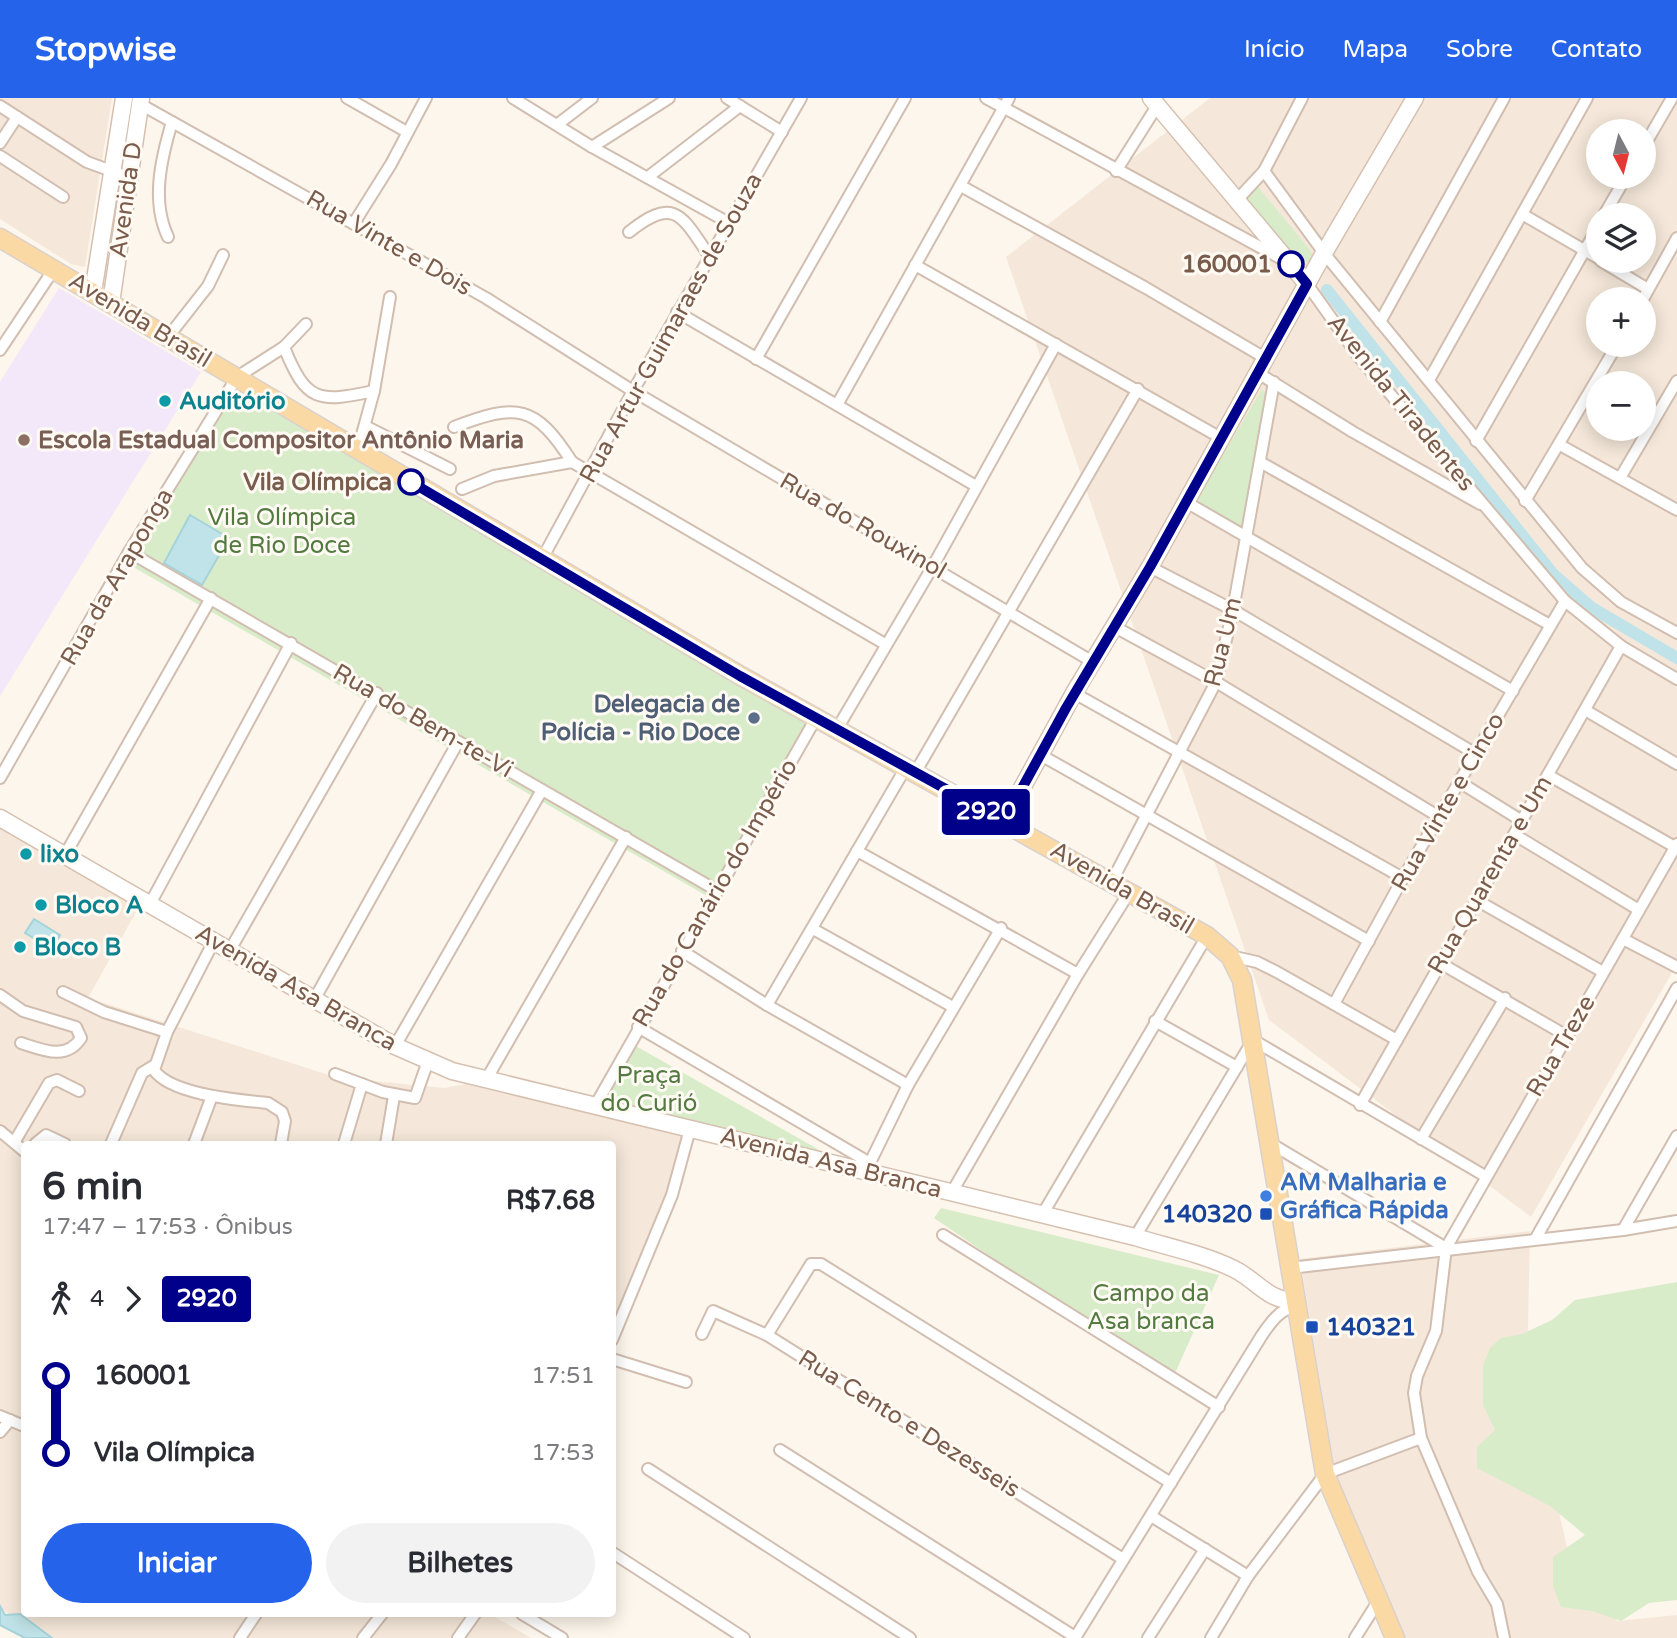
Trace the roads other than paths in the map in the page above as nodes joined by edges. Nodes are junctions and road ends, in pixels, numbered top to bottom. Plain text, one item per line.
1 (124, 98) edge
2 (347, 98) edge
3 (426, 98) edge
4 (513, 98) edge
5 (592, 98) edge
6 (669, 98) edge
7 (727, 98) edge
8 (801, 98) edge
9 (905, 98) edge
10 (986, 98) edge
11 (1009, 98) edge
12 (1302, 98) edge
13 (1415, 98) edge
14 (1504, 98) edge
15 (1573, 98) edge
16 (1672, 98) edge
17 (141, 101) edge
18 (1586, 101) edge
19 (1154, 102) edge
20 (0, 106) edge
21 (740, 106) junction
22 (1002, 108) junction
23 (17, 117) junction
24 (172, 122) junction
25 (558, 124) junction
26 (1656, 126) edge
27 (407, 132) junction
28 (782, 132) junction
29 (0, 143) edge
30 (592, 147) junction
31 (0, 156) edge
32 (111, 171) junction
33 (1116, 171) junction
34 (1264, 171) junction
35 (128, 177) junction
36 (648, 177) junction
37 (961, 186) junction
38 (63, 197) dead end
39 (1237, 200) junction
40 (1522, 214) junction
41 (354, 223) junction
42 (729, 223) junction
43 (629, 232) dead end
44 (0, 237) edge
45 (168, 237) dead end
46 (1677, 238) edge
47 (1586, 247) edge
48 (1584, 250) junction
49 (1324, 253) junction
50 (223, 256) dead end
51 (710, 257) junction
52 (1290, 263) junction
53 (915, 265) junction
54 (54, 269) junction
55 (1617, 273) edge
56 (1307, 284) junction
57 (1636, 287) edge
58 (1649, 287) edge
59 (93, 292) junction
60 (390, 297) dead end
61 (111, 303) junction
62 (677, 312) junction
63 (1380, 322) junction
64 (306, 324) dead end
65 (168, 337) junction
66 (1056, 344) junction
67 (1, 347) edge
68 (284, 347) junction
69 (1610, 357) edge
70 (757, 359) junction
71 (1261, 366) junction
72 (237, 377) junction
73 (1429, 380) junction
74 (1677, 381) edge
75 (1274, 382) junction
76 (1138, 389) junction
77 (374, 391) junction
78 (633, 391) junction
79 (837, 405) junction
80 (365, 426) junction
81 (454, 427) dead end
82 (1221, 438) junction
83 (1476, 440) junction
84 (1560, 445) junction
85 (358, 449) junction
86 (572, 462) junction
87 (1260, 462) junction
88 (450, 469) dead end
89 (590, 474) junction
90 (1620, 478) junction
91 (976, 486) junction
92 (462, 489) dead end
93 (1186, 502) junction
94 (1525, 502) junction
95 (1486, 507) junction
96 (1677, 510) edge
97 (1245, 538) junction
98 (130, 552) junction
99 (542, 559) junction
100 (933, 566) junction
101 (1150, 567) junction
102 (211, 598) junction
103 (1565, 601) junction
104 (1008, 611) junction
105 (1233, 611) junction
106 (1550, 625) junction
107 (1113, 626) junction
108 (1677, 633) edge
109 (290, 643) junction
110 (885, 644) junction
111 (1621, 646) junction
112 (1093, 662) junction
113 (1677, 679) edge
114 (1216, 682) junction
115 (1513, 691) junction
116 (377, 693) junction
117 (1074, 693) junction
118 (1585, 710) junction
119 (816, 718) junction
120 (837, 729) junction
121 (458, 742) junction
122 (1180, 751) junction
123 (1039, 754) junction
124 (1476, 754) junction
125 (1677, 764) edge
126 (910, 771) junction
127 (1548, 775) junction
128 (0, 778) edge
129 (1461, 783) junction
130 (542, 790) junction
131 (1146, 816) junction
132 (0, 818) edge
133 (1441, 818) junction
134 (1004, 821) junction
135 (1522, 821) junction
136 (1515, 835) junction
137 (626, 837) junction
138 (1676, 846) edge
139 (857, 851) junction
140 (65, 855) junction
141 (1403, 878) junction
142 (1112, 881) junction
143 (716, 890) junction
144 (1130, 891) junction
145 (1478, 901) junction
146 (150, 904) junction
147 (1639, 910) junction
148 (1001, 928) junction
149 (813, 929) junction
150 (1208, 936) junction
151 (1623, 939) junction
152 (214, 941) junction
153 (1369, 941) junction
154 (230, 950) junction
155 (682, 951) junction
156 (1230, 956) junction
157 (1440, 963) junction
158 (1677, 967) edge
159 (1603, 972) junction
160 (1078, 974) junction
161 (1677, 988) edge
162 (63, 992) dead end
163 (0, 995) edge
164 (1505, 998) junction
165 (314, 1000) junction
166 (1334, 1004) junction
167 (767, 1005) junction
168 (953, 1007) junction
169 (1156, 1021) junction
170 (638, 1027) junction
171 (167, 1032) junction
172 (1567, 1036) junction
173 (1253, 1040) junction
174 (1397, 1040) junction
175 (21, 1043) dead end
176 (395, 1046) junction
177 (428, 1061) junction
178 (155, 1065) junction
179 (1237, 1067) junction
180 (335, 1074) dead end
181 (486, 1080) junction
182 (362, 1084) junction
183 (908, 1085) junction
184 (79, 1091) dead end
185 (212, 1096) junction
186 (394, 1096) junction
187 (1360, 1105) junction
188 (595, 1106) junction
189 (690, 1129) junction
190 (0, 1131) edge
191 (1677, 1136) edge
192 (1421, 1139) junction
193 (15, 1141) junction
194 (39, 1141) edge
195 (59, 1141) edge
196 (112, 1141) edge
197 (195, 1141) edge
198 (282, 1141) edge
199 (345, 1141) edge
200 (386, 1141) edge
201 (1270, 1143) junction
202 (21, 1148) edge
203 (868, 1168) junction
204 (1485, 1176) junction
205 (953, 1192) junction
206 (1042, 1215) junction
207 (1677, 1221) edge
208 (1623, 1230) junction
209 (943, 1235) dead end
210 (1135, 1237) junction
211 (1536, 1238) junction
212 (1446, 1248) junction
213 (1290, 1268) junction
214 (1296, 1304) junction
215 (616, 1305) edge
216 (625, 1307) junction
217 (616, 1330) edge
218 (702, 1334) dead end
219 (767, 1335) junction
220 (616, 1360) edge
221 (686, 1382) dead end
222 (1219, 1406) junction
223 (5, 1418) edge
224 (0, 1432) edge
225 (1421, 1438) junction
226 (780, 1450) dead end
227 (648, 1469) dead end
228 (1325, 1474) junction
229 (1171, 1483) junction
230 (1151, 1516) junction
231 (1205, 1549) junction
232 (616, 1555) edge
233 (1123, 1559) junction
234 (1248, 1576) junction
235 (1379, 1601) junction
236 (254, 1617) edge
237 (380, 1617) edge
238 (473, 1617) edge
239 (526, 1617) edge
240 (548, 1635) edge
241 (240, 1638) edge
242 (363, 1638) edge
243 (458, 1638) edge
244 (562, 1638) edge
245 (744, 1638) edge
246 (910, 1638) edge
247 (1075, 1638) edge
248 (1148, 1638) edge
249 (1211, 1638) edge
250 (1355, 1638) edge
251 (1395, 1638) edge
252 (1504, 1638) edge

1 - 32 street, Avenida D
2 - 27 street
3 - 27 street
4 - 25 street
5 - 25 street
6 - 30 street
7 - 21 street
8 - 28 street, Rua Artur Guimaraes de Souza
9 - 70 street
10 - 22 street
11 - 22 street
12 - 34 street
13 - 49 street
14 - 63 street
15 - 18 street
16 - 26 street
17 - 24 street, Rua Vinte e Dois
17 - 35 street, Avenida D
18 - 40 street
19 - 33 street
19 - 39 street, Avenida Tiradentes
20 - 23 street
21 - 28 street
21 - 36 street
22 - 33 street
22 - 37 street
23 - 29 street
23 - 32 street
24 - 41 street, Rua Vinte e Dois
24 - 45 street
25 - 30 street
27 - 41 street
28 - 42 street, Rua Artur Guimaraes de Souza
30 - 36 street
31 - 38 street
32 - 35 street
32 - 59 street, Avenida D
33 - 52 street
34 - 39 street
34 - 49 street, Avenida Tiradentes
35 - 61 street, Avenida D
36 - 42 street
37 - 53 street
37 - 71 street
39 - 52 street, Avenida Tiradentes
40 - 48 street
40 - 73 street
41 - 78 street, Rua Vinte e Dois
42 - 51 street, Rua Artur Guimaraes de Souza
43 - 51 street
44 - 54 main road, Avenida Brasil
46 - 58 street
47 - 48 street
48 - 83 street
49 - 56 street
49 - 63 street, Avenida Tiradentes
50 - 65 street
51 - 62 street, Rua Artur Guimaraes de Souza
52 - 56 street, Avenida Tiradentes
53 - 66 street
53 - 79 street
54 - 59 main road, Avenida Brasil
54 - 67 street
55 - 57 street
56 - 71 street
56 - 95 street, Avenida Tiradentes
59 - 61 main road, Avenida Brasil
60 - 77 street
61 - 65 main road, Avenida Brasil
62 - 70 street
62 - 78 street, Rua Artur Guimaraes de Souza
63 - 73 street, Avenida Tiradentes
64 - 68 street
65 - 72 main road, Avenida Brasil
66 - 76 street
66 - 91 street
68 - 72 street
68 - 77 street
69 - 84 street
70 - 79 street
71 - 75 street
71 - 82 street
72 - 85 main road, Avenida Brasil
72 - 98 street, Rua da Araponga
73 - 83 street, Avenida Tiradentes
74 - 90 street
75 - 87 street, Rua Um
75 - 95 street
76 - 82 street
76 - 104 street
77 - 80 street
78 - 89 street, Rua Artur Guimaraes de Souza
78 - 100 street, Rua do Rouxinol
79 - 91 street
80 - 85 street
80 - 88 street
81 - 86 street
82 - 93 street
83 - 94 street, Avenida Tiradentes
84 - 90 street
84 - 94 street
85 - 99 main road, Avenida Brasil
86 - 89 street
86 - 92 street
87 - 97 street, Rua Um
87 - 106 street
89 - 99 street, Rua Artur Guimaraes de Souza
89 - 110 street
90 - 96 street
91 - 100 street
93 - 97 street
93 - 101 street
94 - 108 street, Avenida Tiradentes
95 - 103 street, Avenida Tiradentes
97 - 105 street, Rua Um
97 - 115 street
98 - 102 street, Rua do Bem-te-Vi
98 - 128 street, Rua da Araponga
99 - 119 main road, Avenida Brasil
100 - 104 street, Rua do Rouxinol
100 - 110 street
101 - 105 street
101 - 107 street
102 - 109 street, Rua do Bem-te-Vi
102 - 140 street
103 - 106 street, Rua Vinte e Cinco
103 - 111 street, Avenida Tiradentes
104 - 112 street, Rua do Rouxinol
104 - 126 street
105 - 114 street, Rua Um
105 - 124 street
106 - 115 street, Rua Vinte e Cinco
107 - 112 street
107 - 114 street
109 - 116 street, Rua do Bem-te-Vi
109 - 146 street
110 - 120 street
111 - 113 street, Avenida Tiradentes
111 - 118 street, Rua Quarenta e Um
112 - 117 street
114 - 122 street, Rua Um
114 - 133 street
115 - 124 street, Rua Vinte e Cinco
116 - 121 street, Rua do Bem-te-Vi
116 - 154 street
117 - 122 street
117 - 123 street
118 - 125 street
118 - 127 street, Rua Quarenta e Um
119 - 120 main road, Avenida Brasil
119 - 143 street, Rua do Canário do Império
120 - 126 main road, Avenida Brasil
121 - 130 street, Rua do Bem-te-Vi
121 - 165 street
122 - 131 street, Rua Um
122 - 141 street
123 - 131 street
123 - 134 street
124 - 129 street, Rua Vinte e Cinco
126 - 134 main road, Avenida Brasil
126 - 139 street
127 - 135 street, Rua Quarenta e Um
127 - 138 street
129 - 133 street, Rua Vinte e Cinco
129 - 135 street
130 - 137 street, Rua do Bem-te-Vi
130 - 176 street
131 - 142 street, Rua Um
131 - 153 street
132 - 140 street, Avenida Asa Branca
133 - 141 street, Rua Vinte e Cinco
134 - 142 main road, Avenida Brasil
135 - 136 street, Rua Quarenta e Um
136 - 145 street, Rua Quarenta e Um
136 - 147 street
137 - 143 street, Rua do Bem-te-Vi
137 - 181 street
138 - 147 street, Rua Treze
139 - 148 street
139 - 149 street
140 - 146 street, Avenida Asa Branca
141 - 153 street, Rua Vinte e Cinco
142 - 144 main road, Avenida Brasil
143 - 155 street, Rua do Canário do Império
144 - 150 main road, Avenida Brasil
144 - 160 street
145 - 157 street, Rua Quarenta e Um
145 - 159 street
146 - 152 street, Avenida Asa Branca
147 - 151 street, Rua Treze
148 - 160 street
148 - 168 street
149 - 167 street
149 - 168 street
150 - 156 main road, Avenida Brasil
150 - 169 street
151 - 158 street
151 - 159 street, Rua Treze
152 - 154 street, Avenida Asa Branca
152 - 171 street
153 - 166 street, Rua Vinte e Cinco
154 - 165 street, Avenida Asa Branca
155 - 167 street
155 - 170 street, Rua do Canário do Império
156 - 166 street
156 - 173 main road, Avenida Brasil
157 - 164 street
157 - 174 street, Rua Quarenta e Um
159 - 172 street, Rua Treze
160 - 205 street
161 - 211 street
162 - 171 street
163 - 175 street
164 - 172 street
164 - 192 street
165 - 176 street, Avenida Asa Branca
166 - 174 street
167 - 183 street
168 - 183 street
169 - 179 street
169 - 206 street
170 - 188 street, Rua do Canário do Império
170 - 203 street
171 - 178 street
172 - 204 street, Rua Treze
173 - 179 street
173 - 187 street
173 - 201 main road, Avenida Brasil
174 - 187 street, Rua Quarenta e Um
176 - 177 street, Avenida Asa Branca
177 - 181 street, Avenida Asa Branca
177 - 186 street
178 - 185 street
178 - 196 street
179 - 210 street
180 - 182 street
181 - 188 street, Avenida Asa Branca
182 - 186 street
182 - 199 street
183 - 203 street
184 - 193 street
185 - 197 street
185 - 198 street
186 - 200 street
187 - 192 street
188 - 189 street, Avenida Asa Branca
189 - 203 street, Avenida Asa Branca
189 - 216 street
190 - 193 street
191 - 208 street
192 - 204 street
193 - 202 street
194 - 195 street
201 - 212 street
201 - 213 main road, Avenida Brasil
203 - 205 street, Avenida Asa Branca
204 - 212 street, Rua Treze
205 - 206 street, Avenida Asa Branca
206 - 210 street, Avenida Asa Branca
207 - 208 street
208 - 211 street
209 - 222 street
210 - 214 street, Avenida Asa Branca
211 - 212 street
212 - 213 street
212 - 225 street
213 - 214 main road, Avenida Brasil
214 - 222 street
214 - 228 main road, Avenida Brasil
215 - 216 street
216 - 217 street
218 - 219 street, Rua Cento e Dezesseis
219 - 229 street
219 - 233 street, Rua Cento e Dezesseis
220 - 221 street
222 - 229 street
223 - 224 street
225 - 228 street
225 - 252 street
226 - 247 street
227 - 246 street
228 - 234 street
228 - 235 main road, Avenida Brasil
229 - 230 street
230 - 231 street
230 - 233 street
231 - 234 street
231 - 248 street
232 - 245 street
233 - 247 street
234 - 249 street
235 - 250 street
235 - 251 main road, Avenida Brasil
236 - 241 street
237 - 242 street
238 - 243 street
239 - 240 street
240 - 244 street

